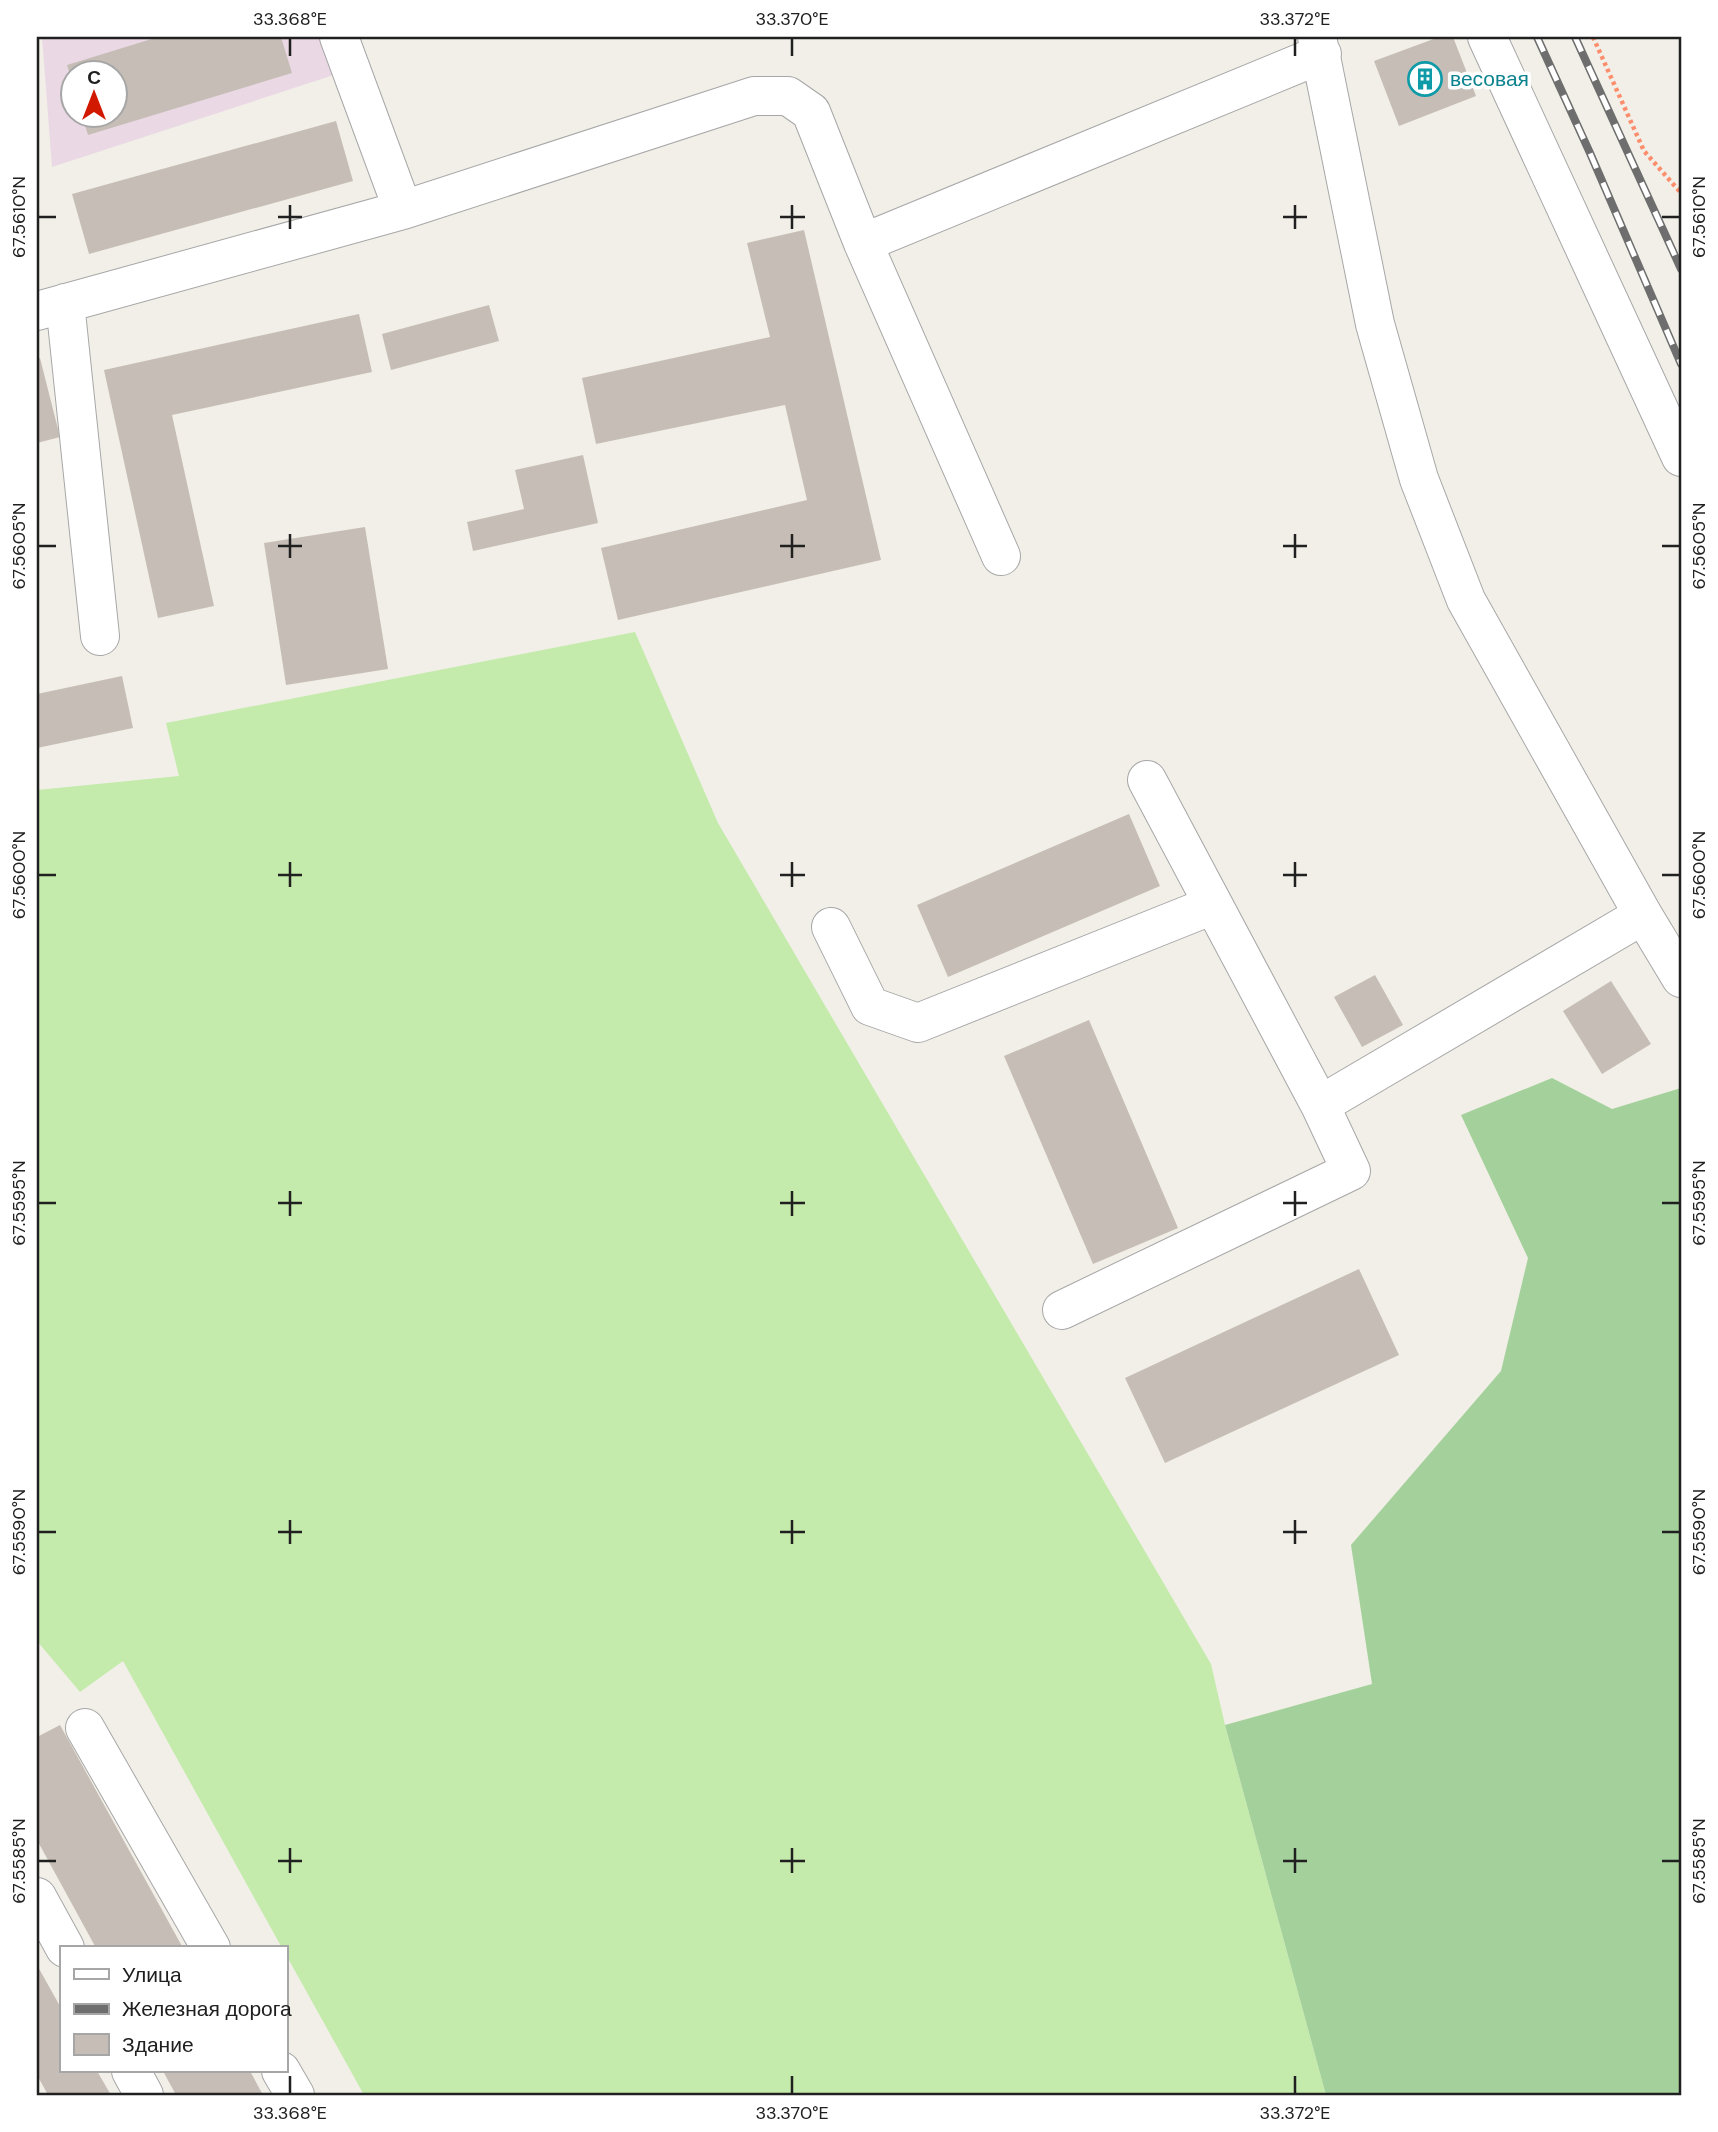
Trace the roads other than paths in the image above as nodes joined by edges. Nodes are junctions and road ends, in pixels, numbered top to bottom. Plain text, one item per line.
1 (339, 37) edge
2 (1487, 37) edge
3 (1319, 45) edge
4 (402, 210) junction
5 (863, 243) junction
6 (51, 307) edge
7 (1681, 457) edge
8 (1001, 556) dead end
9 (100, 636) dead end
10 (1147, 780) dead end
11 (1213, 905) junction
12 (1643, 915) junction
13 (831, 927) dead end
14 (1681, 978) edge
15 (1320, 1105) junction
16 (1062, 1310) dead end
17 (85, 1728) dead end
18 (37, 1897) edge
19 (64, 1946) edge
20 (210, 1946) edge
21 (132, 2072) edge
22 (282, 2072) edge
23 (144, 2095) edge
24 (295, 2095) edge

1 - 4 street
2 - 7 street
3 - 5 street
3 - 12 street
4 - 5 street
4 - 6 street
5 - 8 street
6 - 9 street
10 - 11 street
11 - 13 street
11 - 15 street
12 - 14 street
12 - 15 street
15 - 16 street
17 - 20 street
18 - 19 street
21 - 23 street
22 - 24 street

